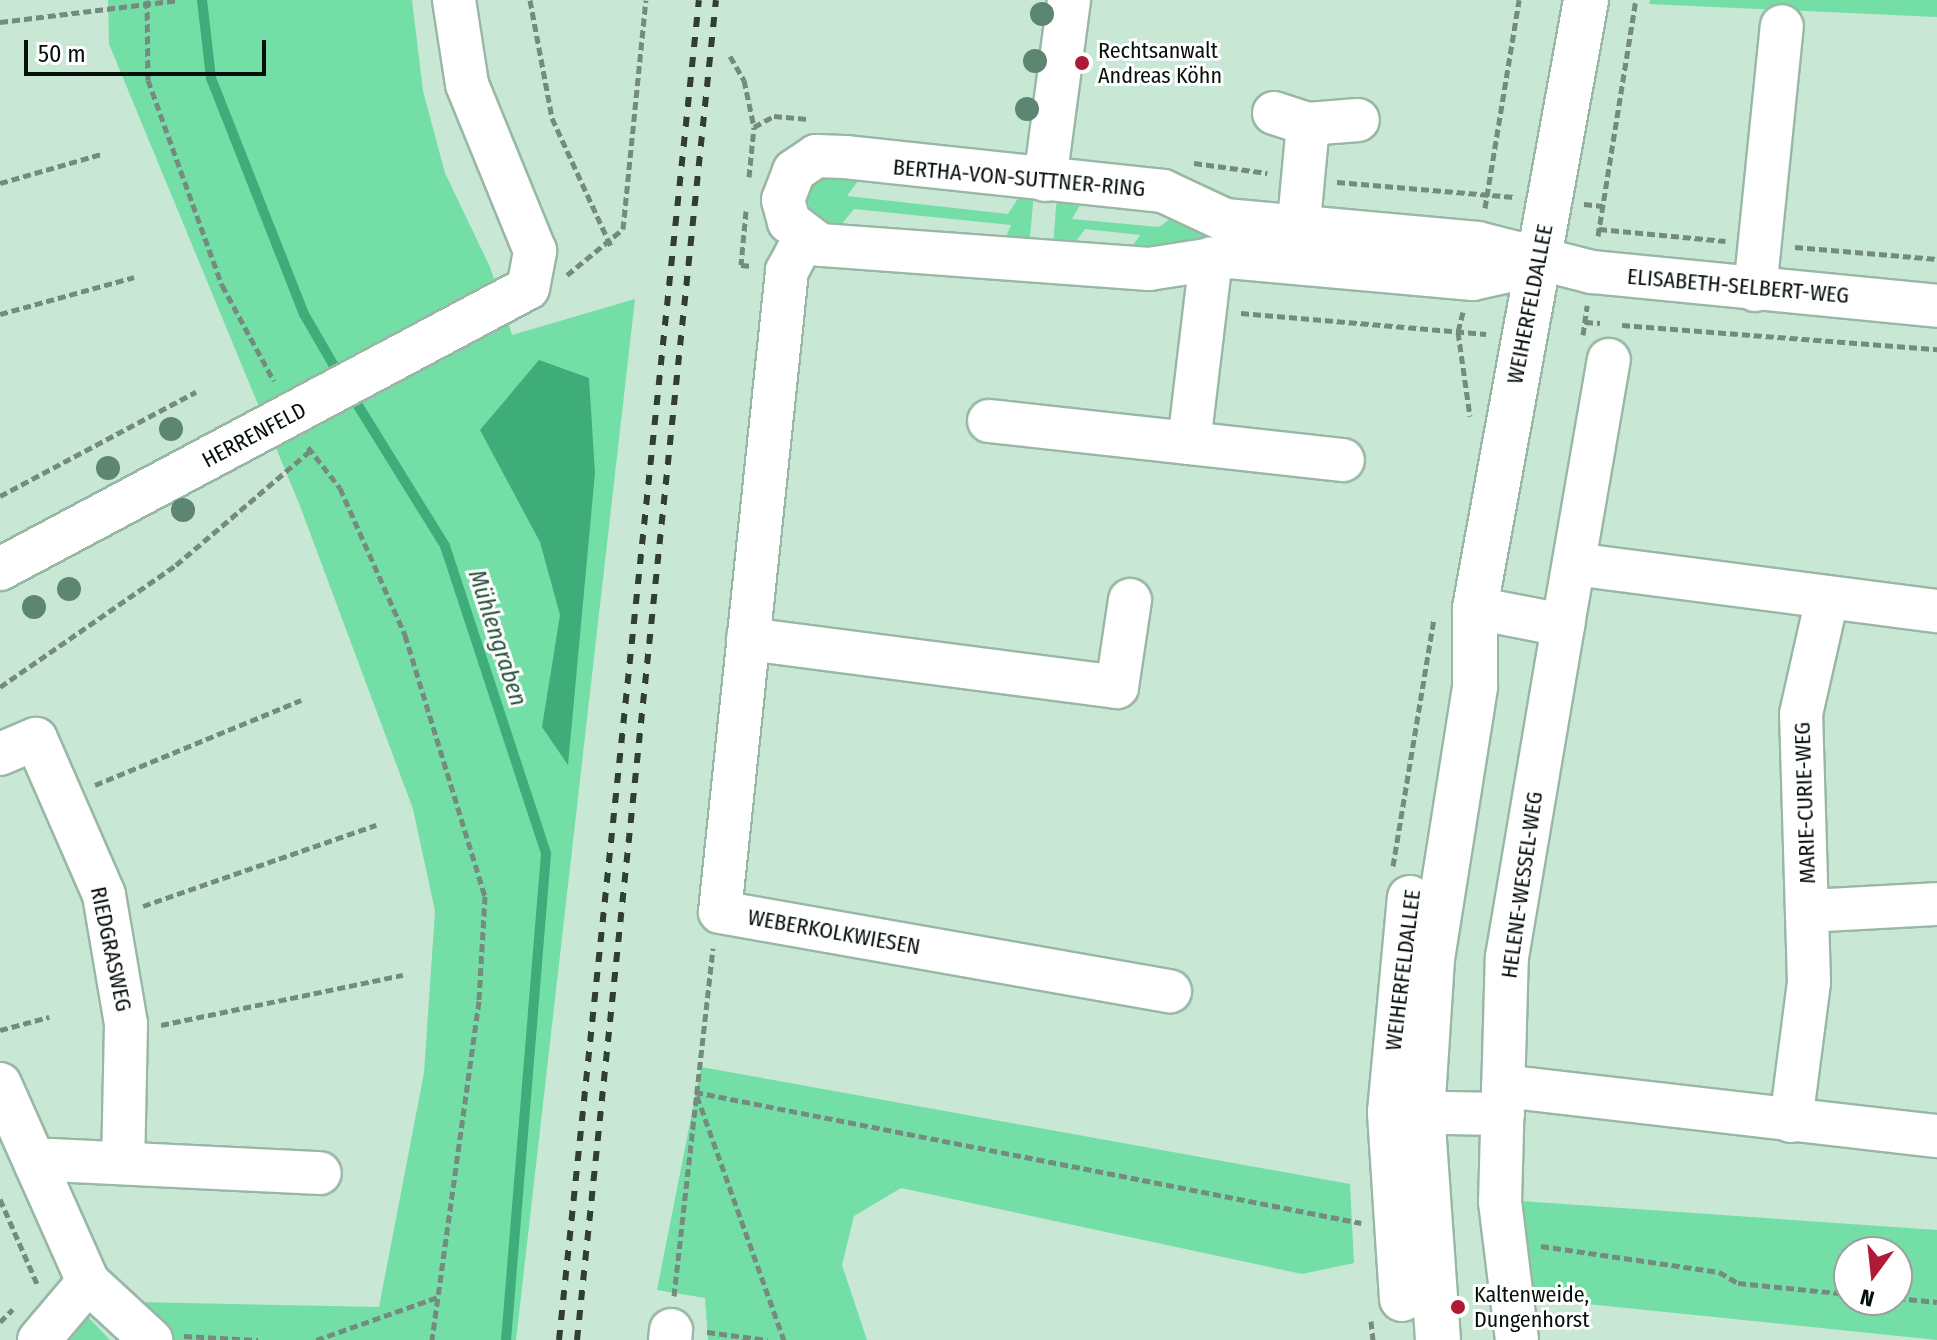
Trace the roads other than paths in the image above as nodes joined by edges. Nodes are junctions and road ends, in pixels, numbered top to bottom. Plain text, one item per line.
1 (454, 0) edge
2 (1069, 0) edge
3 (1586, 0) edge
4 (1782, 26) dead end
5 (1358, 120) dead end
6 (1045, 180) junction
7 (804, 239) junction
8 (1296, 245) junction
9 (1211, 258) junction
10 (1539, 264) junction
11 (1755, 290) junction
12 (1937, 306) edge
13 (1609, 360) dead end
14 (989, 421) dead end
15 (1189, 443) junction
16 (1343, 460) dead end
17 (1574, 564) junction
18 (0, 569) edge
19 (1130, 600) dead end
20 (1826, 603) junction
21 (1456, 605) junction
22 (1937, 611) edge
23 (1563, 625) junction
24 (748, 639) junction
25 (0, 754) edge
26 (1937, 904) edge
27 (1808, 911) junction
28 (1170, 991) dead end
29 (0, 1084) edge
30 (1503, 1100) junction
31 (1406, 1113) junction
32 (1791, 1121) junction
33 (1937, 1136) edge
34 (123, 1162) junction
35 (36, 1165) junction
36 (320, 1173) dead end
37 (88, 1282) junction
38 (39, 1340) edge
39 (151, 1340) edge
40 (1408, 1340) edge
41 (1438, 1340) edge
42 (1517, 1340) edge

1 - 18 street, HERRENFELD
2 - 6 street
3 - 10 main road, WEIHERFELDALLEE
4 - 11 street
5 - 8 street
6 - 7 street, BERTHA-VON-SUTTNER-RING
6 - 8 street, BERTHA-VON-SUTTNER-RING
7 - 9 street, BERTHA-VON-SUTTNER-RING
7 - 24 street, WEBERKOLKWIESEN
8 - 9 street, BERTHA-VON-SUTTNER-RING
8 - 10 street, BERTHA-VON-SUTTNER-RING
9 - 15 street
10 - 11 street, ELISABETH-SELBERT-WEG
10 - 21 main road, WEIHERFELDALLEE
11 - 12 street, ELISABETH-SELBERT-WEG
13 - 17 street, HELENE-WESSEL-WEG
14 - 15 street
15 - 16 street
17 - 20 street
17 - 23 street, HELENE-WESSEL-WEG
19 - 24 street
20 - 22 street
20 - 27 street, MARIE-CURIE-WEG
21 - 23 street
21 - 31 main road, WEIHERFELDALLEE
23 - 30 street, HELENE-WESSEL-WEG
24 - 28 street, WEBERKOLKWIESEN
25 - 34 street, RIEDGRASWEG
26 - 27 street, MARIE-CURIE-WEG
27 - 32 street, MARIE-CURIE-WEG
29 - 35 street
30 - 31 street
30 - 32 street
30 - 42 street, HELENE-WESSEL-WEG
31 - 40 main road, WEIHERFELDALLEE
31 - 41 main road, WEIHERFELDALLEE
32 - 33 street
34 - 35 street
34 - 36 street
35 - 37 street
37 - 38 street
37 - 39 street

